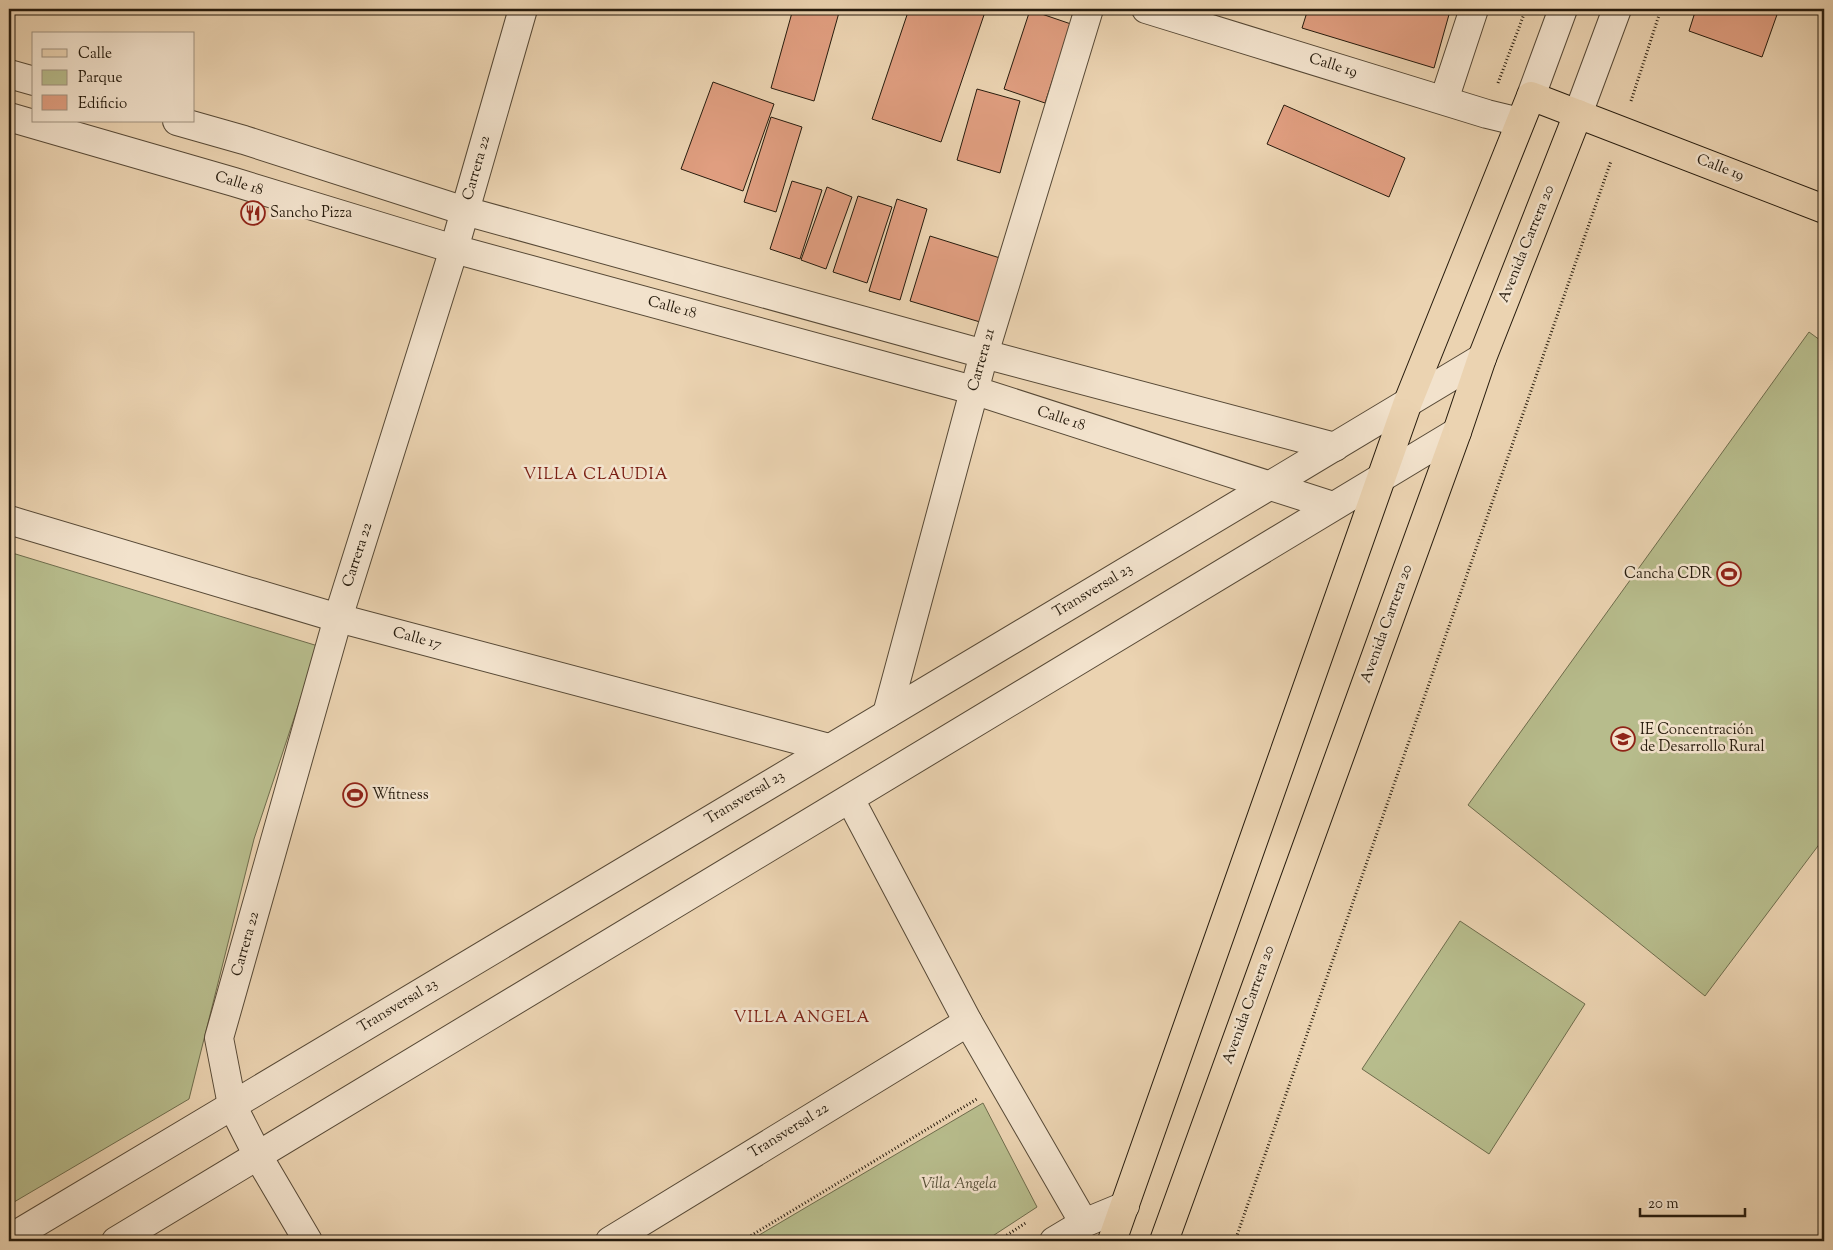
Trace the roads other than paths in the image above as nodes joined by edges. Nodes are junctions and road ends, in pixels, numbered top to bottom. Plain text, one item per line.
1 (523, 9) edge
2 (1089, 9) edge
3 (1146, 9) edge
4 (1474, 9) edge
5 (1563, 9) edge
6 (1617, 9) edge
7 (9, 74) edge
8 (32, 80) edge
9 (1531, 96) junction
10 (1444, 100) junction
11 (1578, 114) junction
12 (9, 117) edge
13 (181, 122) edge
14 (1520, 122) junction
15 (244, 140) junction
16 (234, 182) junction
17 (1824, 209) edge
18 (464, 211) junction
19 (454, 249) junction
20 (984, 354) junction
21 (1482, 358) junction
22 (973, 390) junction
23 (1408, 402) junction
24 (1456, 432) junction
25 (1334, 447) junction
26 (1381, 478) junction
27 (1269, 486) junction
28 (1333, 506) junction
29 (9, 520) edge
30 (338, 618) junction
31 (887, 714) junction
32 (829, 748) junction
33 (850, 799) junction
34 (968, 1022) junction
35 (232, 1105) junction
36 (258, 1156) junction
37 (1125, 1206) junction
38 (1084, 1223) junction
39 (9, 1239) edge
40 (116, 1241) edge
41 (308, 1241) edge
42 (610, 1241) edge
43 (1054, 1241) edge
44 (1112, 1241) edge
45 (1164, 1241) edge

1 - 18 street, Carrera 22
2 - 20 street, Carrera 21
3 - 10 street, Calle 19
4 - 10 street
5 - 9 street
6 - 11 street, Avenida Carrera 20
7 - 8 street
9 - 11 main road, Calle 19
9 - 14 main road
10 - 14 street, Calle 19
11 - 17 main road, Calle 19
11 - 21 main road, Avenida Carrera 20
12 - 16 street, Calle 18
13 - 15 street
14 - 23 main road
15 - 16 street
15 - 18 street
16 - 19 street, Calle 18
18 - 19 street, Carrera 22
18 - 20 street
19 - 22 street, Calle 18
19 - 30 street, Carrera 22
20 - 22 street, Carrera 21
20 - 25 street
21 - 23 street, Transversal 23
21 - 24 main road, Avenida Carrera 20
22 - 27 street, Calle 18
22 - 31 street, Carrera 21
23 - 25 street, Transversal 23
23 - 26 main road
24 - 26 street
24 - 45 main road, Avenida Carrera 20
25 - 27 street, Transversal 23
26 - 28 street
26 - 37 main road
27 - 28 street, Calle 18
27 - 31 street, Transversal 23
28 - 33 street
29 - 30 street, Calle 17
30 - 32 street, Calle 17
30 - 35 street, Carrera 22
31 - 32 street, Transversal 23
32 - 35 street, Transversal 23
33 - 34 street
33 - 36 street
34 - 38 street
34 - 42 street, Transversal 22
35 - 36 street, Carrera 22
35 - 39 street, Transversal 23
36 - 40 street
36 - 41 street, Carrera 22
37 - 38 street
37 - 44 main road
38 - 43 street

